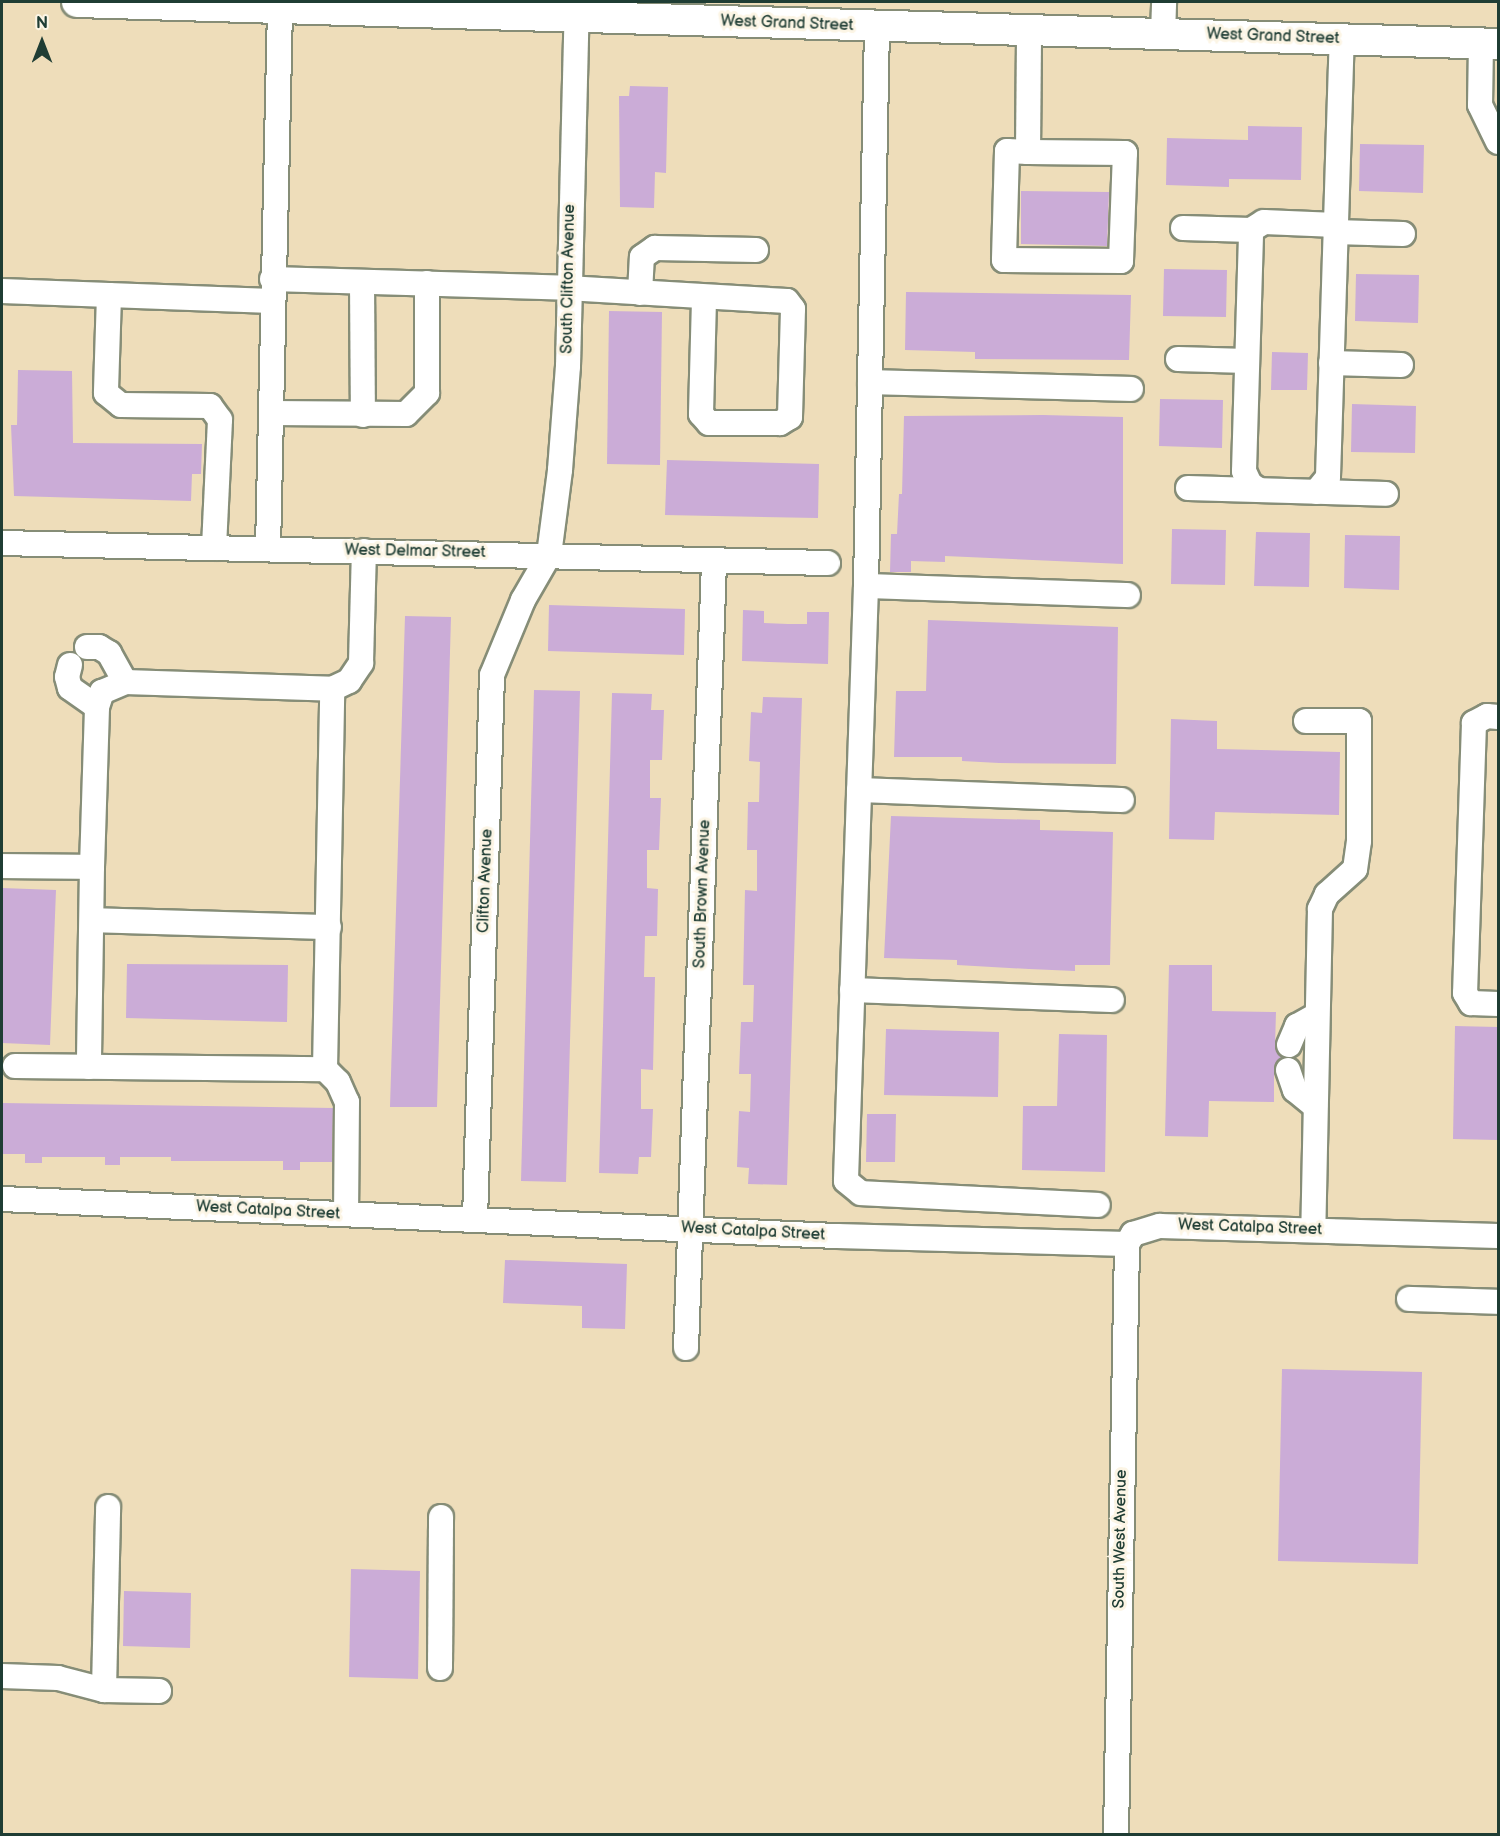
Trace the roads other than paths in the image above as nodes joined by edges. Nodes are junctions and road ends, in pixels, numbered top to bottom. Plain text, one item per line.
1 (76, 2) edge
2 (1164, 2) edge
3 (280, 8) junction
4 (577, 10) edge
5 (877, 27) junction
6 (1029, 31) junction
7 (1163, 34) junction
8 (1342, 39) junction
9 (1490, 43) edge
10 (1498, 142) edge
11 (1028, 152) junction
12 (1183, 228) dead end
13 (1335, 229) junction
14 (1251, 230) junction
15 (1404, 234) dead end
16 (756, 250) dead end
17 (362, 282) junction
18 (427, 283) junction
19 (567, 288) junction
20 (272, 290) junction
21 (2, 291) edge
22 (640, 293) junction
23 (109, 295) junction
24 (704, 298) junction
25 (1178, 359) dead end
26 (1247, 361) junction
27 (1331, 363) junction
28 (1401, 365) dead end
29 (870, 382) junction
30 (1131, 389) dead end
31 (271, 414) junction
32 (363, 415) junction
33 (1188, 488) dead end
34 (1259, 490) junction
35 (1316, 492) junction
36 (1386, 494) dead end
37 (2, 543) edge
38 (214, 548) junction
39 (268, 549) junction
40 (364, 551) junction
41 (549, 555) junction
42 (714, 560) junction
43 (828, 563) dead end
44 (866, 586) junction
45 (1128, 595) dead end
46 (87, 647) dead end
47 (70, 665) dead end
48 (124, 682) junction
49 (332, 689) junction
50 (97, 707) junction
51 (1498, 717) edge
52 (1306, 721) dead end
53 (859, 790) junction
54 (1122, 800) dead end
55 (2, 866) edge
56 (92, 867) junction
57 (92, 920) junction
58 (329, 927) junction
59 (852, 990) junction
60 (1112, 1000) dead end
61 (1498, 1004) edge
62 (1317, 1014) junction
63 (1289, 1046) dead end
64 (15, 1066) dead end
65 (89, 1067) junction
66 (325, 1069) junction
67 (1288, 1070) dead end
68 (1315, 1106) junction
69 (2, 1199) edge
70 (1098, 1205) dead end
71 (346, 1214) junction
72 (476, 1220) junction
73 (692, 1229) junction
74 (1313, 1230) junction
75 (1498, 1236) edge
76 (1127, 1244) junction
77 (1409, 1299) dead end
78 (1498, 1302) edge
79 (686, 1348) dead end
80 (108, 1507) dead end
81 (441, 1517) dead end
82 (440, 1668) dead end
83 (2, 1676) edge
84 (104, 1690) junction
85 (159, 1691) dead end
86 (1116, 1834) edge

1 - 3 main road, West Grand Street
2 - 7 street
3 - 4 main road, West Grand Street
3 - 20 street
4 - 5 main road, West Grand Street
4 - 19 street, South Clifton Avenue
5 - 6 main road, West Grand Street
5 - 29 street
6 - 7 main road, West Grand Street
6 - 11 street
7 - 8 main road, West Grand Street
8 - 9 main road, West Grand Street
8 - 13 street
9 - 10 street
11 - 11 street
12 - 14 street
13 - 14 street
13 - 15 street
13 - 27 street
14 - 26 street
16 - 22 street
17 - 18 street
17 - 20 street
17 - 32 street
18 - 19 street
18 - 32 street
19 - 22 street
19 - 41 street, South Clifton Avenue
20 - 23 street
20 - 31 street
21 - 23 street
22 - 24 street
23 - 38 street
24 - 24 street
25 - 26 street
26 - 34 street
27 - 28 street
27 - 35 street
29 - 30 street
29 - 44 street
31 - 32 street
31 - 39 street
33 - 34 street
34 - 35 street
35 - 36 street
37 - 38 street, West Delmar Street
38 - 39 street, West Delmar Street
39 - 40 street, West Delmar Street
40 - 41 street, West Delmar Street
40 - 49 street
41 - 42 street, West Delmar Street
41 - 72 street, Clifton Avenue
42 - 43 street, West Delmar Street
42 - 73 street, South Brown Avenue
44 - 45 street
44 - 53 street
46 - 48 street
47 - 50 street
48 - 49 street
48 - 50 street
49 - 58 street
50 - 56 street
51 - 61 street
52 - 62 street
53 - 54 street
53 - 59 street
55 - 56 street
56 - 57 street
57 - 58 street
57 - 65 street
58 - 66 street
59 - 60 street
59 - 70 street
62 - 63 street
62 - 68 street
64 - 65 street
65 - 66 street
66 - 71 street
67 - 68 street
68 - 74 street
69 - 71 street, West Catalpa Street
71 - 72 street, West Catalpa Street
72 - 73 street, West Catalpa Street
73 - 76 street, West Catalpa Street
73 - 79 street, South Brown Avenue
74 - 75 street, West Catalpa Street
74 - 76 street, West Catalpa Street
76 - 86 street, South West Avenue
77 - 78 street
80 - 84 street
81 - 82 street
83 - 84 street
84 - 85 street

